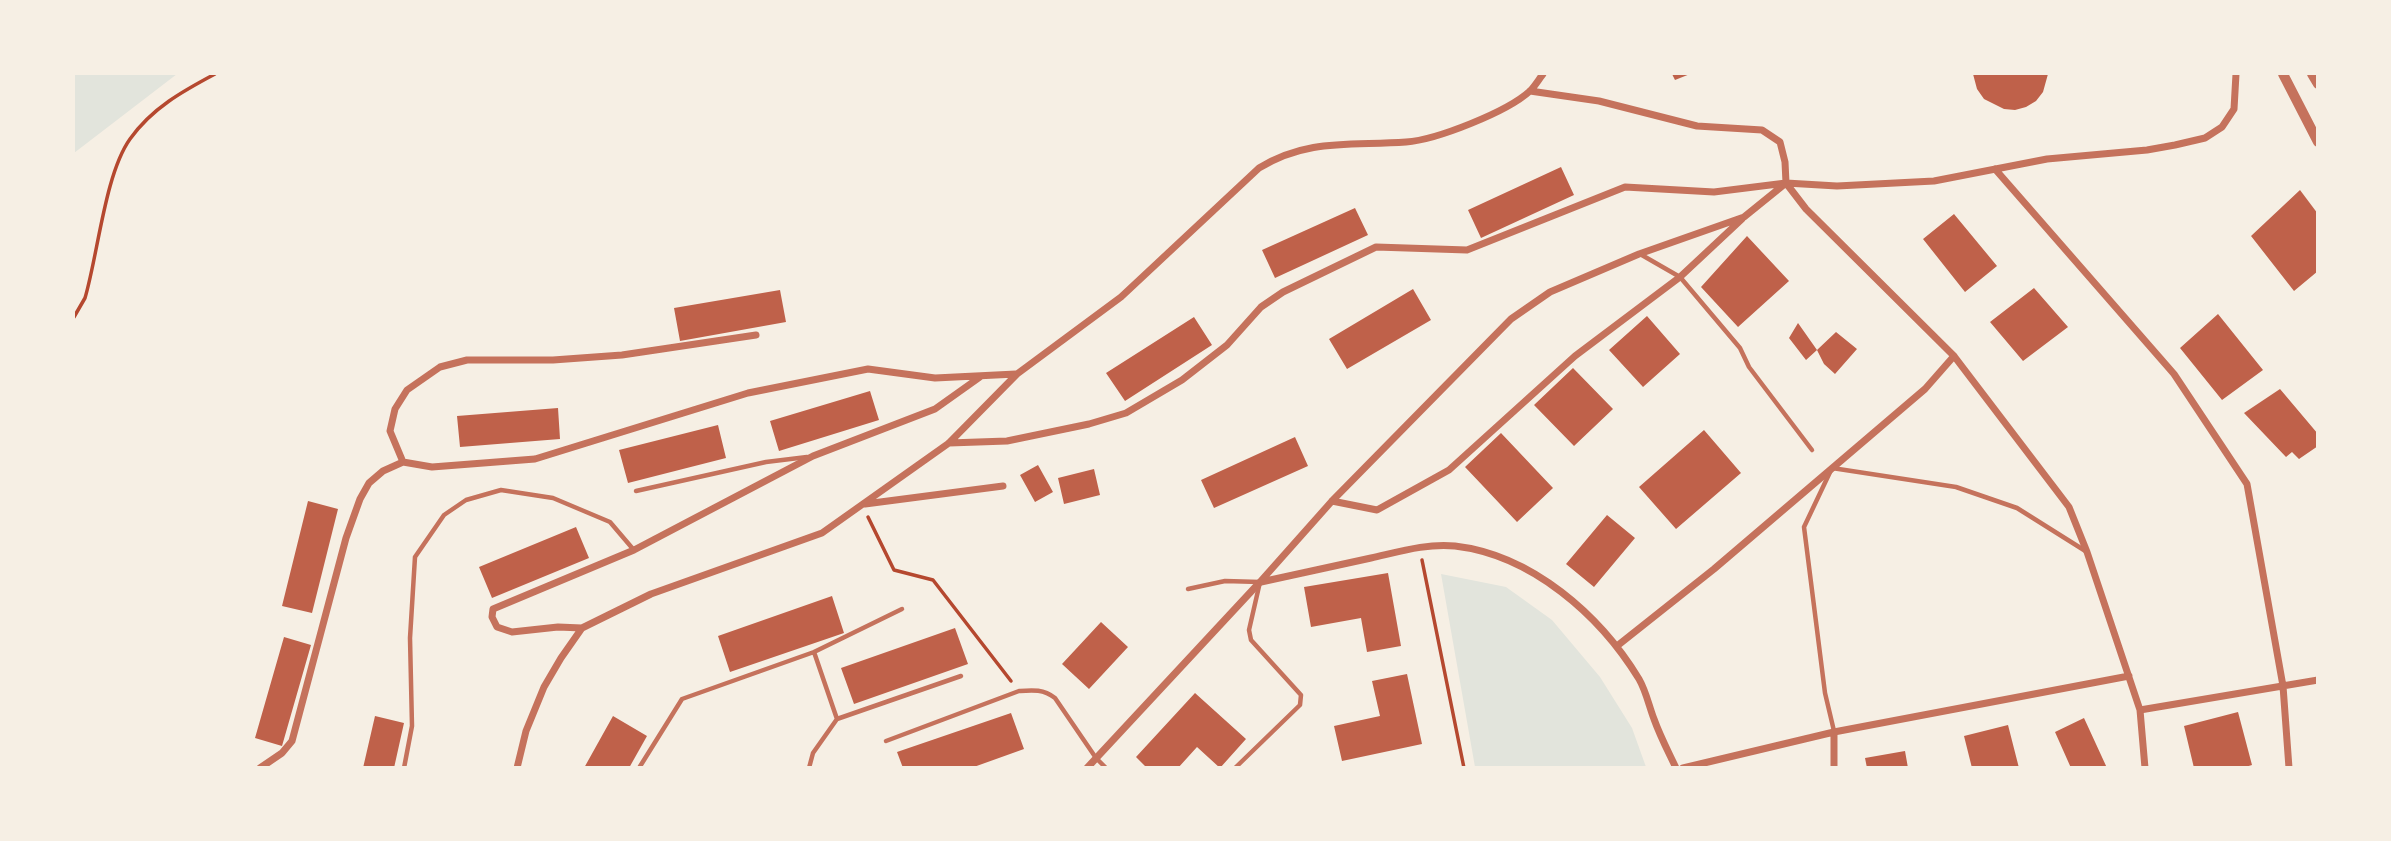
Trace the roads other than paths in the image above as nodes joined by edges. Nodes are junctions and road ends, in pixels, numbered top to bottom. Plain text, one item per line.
1 (1543, 74) edge
2 (2236, 74) edge
3 (2283, 74) edge
4 (2312, 74) edge
5 (2318, 85) edge
6 (1530, 91) junction
7 (2318, 142) edge
8 (1995, 169) junction
9 (1786, 183) junction
10 (1744, 217) junction
11 (1639, 254) junction
12 (1680, 277) junction
13 (756, 335) dead end
14 (1954, 356) junction
15 (1017, 374) junction
16 (981, 376) junction
17 (949, 443) junction
18 (1812, 450) dead end
19 (813, 456) junction
20 (403, 462) junction
21 (1832, 468) junction
22 (1003, 486) dead end
23 (636, 491) dead end
24 (1332, 501) junction
25 (861, 505) junction
26 (634, 550) junction
27 (2087, 552) junction
28 (1260, 582) junction
29 (1188, 589) dead end
30 (902, 609) dead end
31 (582, 628) junction
32 (1617, 646) junction
33 (814, 652) junction
34 (961, 676) dead end
35 (2129, 677) junction
36 (2318, 680) edge
37 (2283, 686) junction
38 (2140, 710) junction
39 (837, 719) junction
40 (1834, 732) junction
41 (887, 741) dead end
42 (1096, 758) junction
43 (260, 768) edge
44 (404, 768) edge
45 (517, 768) edge
46 (639, 768) edge
47 (809, 768) edge
48 (1087, 768) edge
49 (1106, 768) edge
50 (1236, 768) edge
51 (1676, 768) edge
52 (1683, 768) edge
53 (1834, 768) edge
54 (2146, 768) edge
55 (2289, 768) edge

1 - 6 street
2 - 8 street
3 - 7 street
4 - 5 street
6 - 9 street
6 - 15 street
8 - 9 street
8 - 37 street
9 - 10 street
9 - 14 street
9 - 17 street
10 - 11 street
10 - 12 street
11 - 12 lane
11 - 24 street
12 - 18 lane
12 - 24 street
13 - 20 street
14 - 21 street
14 - 27 street
15 - 16 street
15 - 17 street
16 - 19 street
16 - 20 street
17 - 25 street
19 - 23 lane
19 - 26 street
20 - 43 street
21 - 27 lane
21 - 32 street
21 - 40 lane
22 - 25 street
24 - 28 street
25 - 31 street
26 - 31 street
26 - 44 lane
27 - 35 street
28 - 29 lane
28 - 32 street
28 - 42 street
28 - 50 lane
30 - 33 lane
31 - 45 street
32 - 51 street
33 - 39 lane
33 - 46 lane
34 - 39 lane
35 - 38 street
35 - 40 street
36 - 37 street
37 - 38 street
37 - 55 street
38 - 54 street
39 - 47 lane
40 - 52 street
40 - 53 street
41 - 42 lane
42 - 48 street
42 - 49 lane

